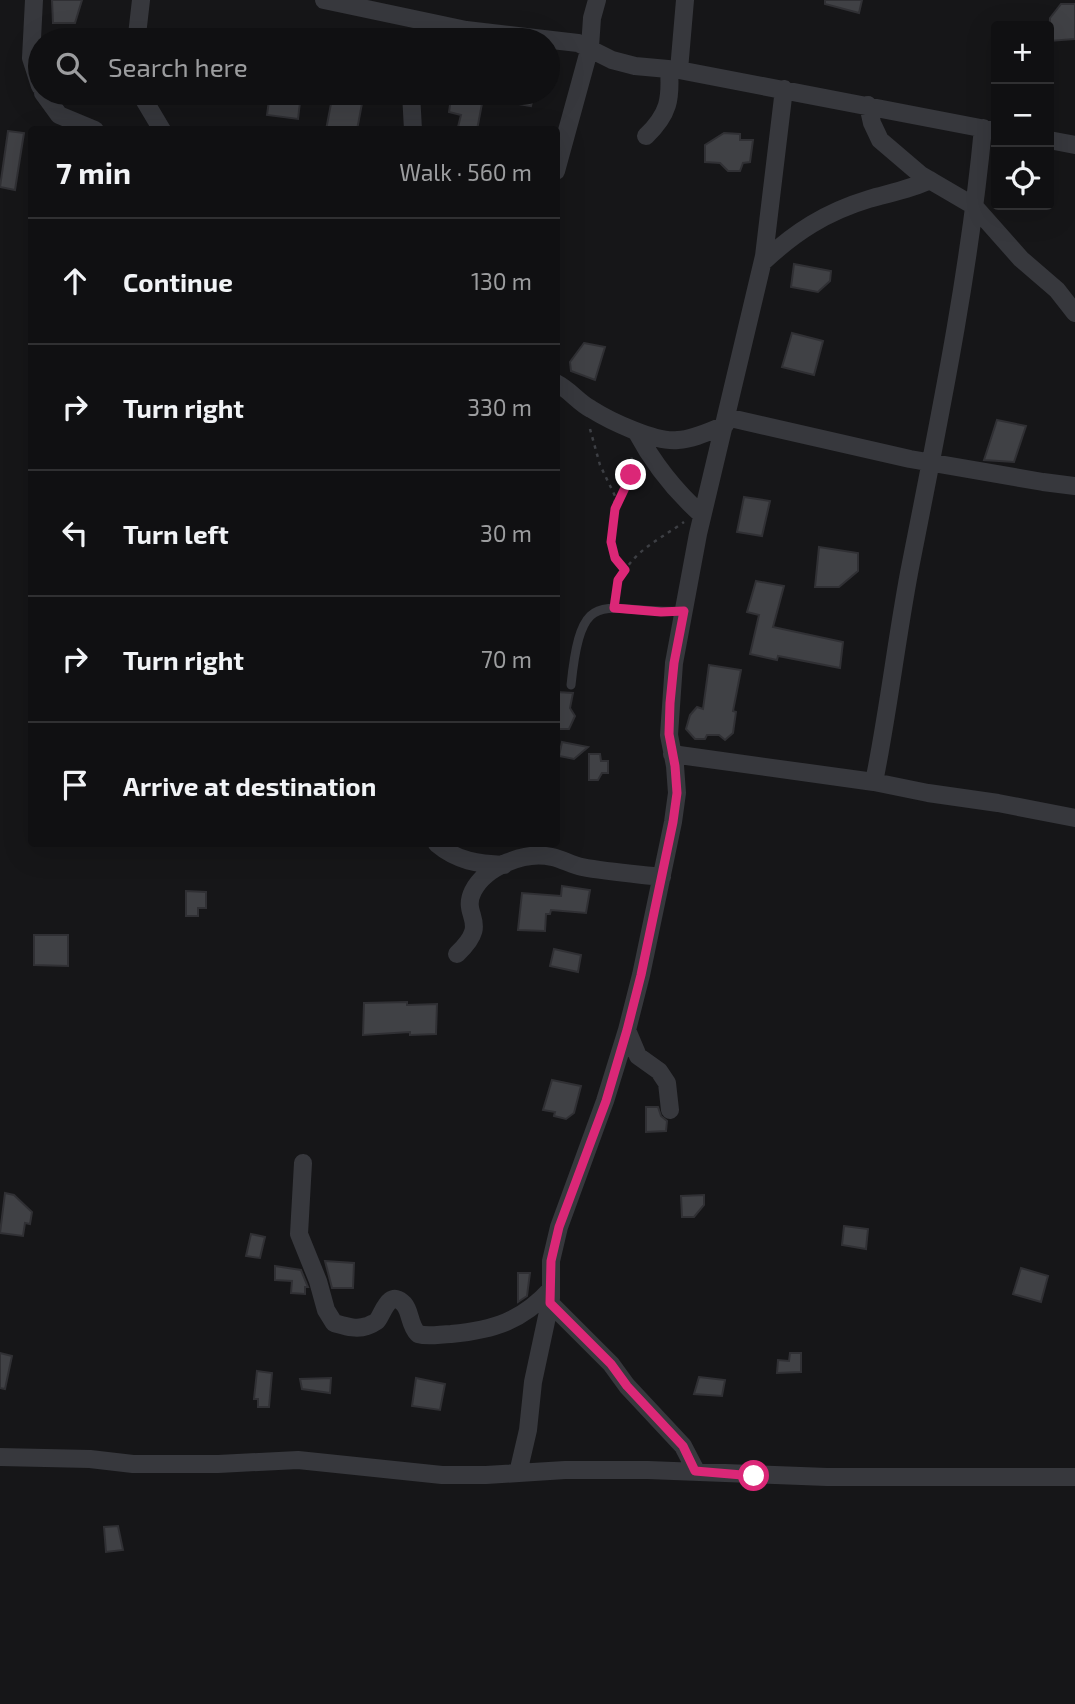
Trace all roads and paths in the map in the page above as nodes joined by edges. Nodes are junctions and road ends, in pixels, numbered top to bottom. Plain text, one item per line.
1 (34, 0) edge
2 (141, 0) edge
3 (324, 0) edge
4 (597, 0) edge
5 (685, 0) edge
6 (433, 23) junction
7 (33, 28) edge
8 (138, 28) edge
9 (431, 28) edge
10 (461, 28) edge
11 (560, 41) edge
12 (590, 47) junction
13 (674, 69) junction
14 (784, 89) junction
15 (868, 104) junction
16 (52, 105) edge
17 (147, 105) edge
18 (412, 105) edge
19 (86, 126) edge
20 (160, 126) edge
21 (413, 126) edge
22 (990, 130) edge
23 (646, 136) dead end
24 (561, 141) edge
25 (1054, 141) edge
26 (1075, 145) edge
27 (930, 180) junction
28 (974, 206) junction
29 (763, 262) junction
30 (1075, 313) edge
31 (560, 385) edge
32 (581, 402) junction
33 (725, 421) junction
34 (637, 433) junction
35 (931, 462) junction
36 (1075, 486) edge
37 (615, 509) junction
38 (699, 512) junction
39 (625, 570) junction
40 (614, 608) junction
41 (684, 611) junction
42 (571, 685) dead end
43 (672, 754) junction
44 (874, 782) junction
45 (1075, 818) edge
46 (441, 847) edge
47 (504, 865) junction
48 (662, 877) junction
49 (457, 954) dead end
50 (627, 1030) junction
51 (670, 1110) dead end
52 (303, 1164) dead end
53 (551, 1296) junction
54 (0, 1457) edge
55 (695, 1471) junction
56 (518, 1474) junction
57 (1075, 1477) edge

1 - 7 street
2 - 8 street
3 - 6 street
4 - 12 street
5 - 13 street
6 - 9 street
6 - 10 street
11 - 12 street
12 - 13 street
12 - 24 street
13 - 14 street
13 - 23 street
14 - 15 street
14 - 29 street
15 - 22 street
15 - 27 street
16 - 19 street
17 - 20 street
18 - 21 street
22 - 28 street
25 - 26 street
27 - 28 street
27 - 29 street
28 - 30 street
28 - 35 street
29 - 33 street
31 - 32 street
32 - 34 street
32 - 37 path
33 - 34 street
33 - 35 street
33 - 38 street
34 - 37 path
34 - 38 street
35 - 36 street
35 - 44 street
37 - 39 path
38 - 39 path
38 - 41 street
39 - 40 path
40 - 41 lane
40 - 42 lane
41 - 43 street
43 - 44 street
43 - 48 street
44 - 45 street
46 - 47 street
47 - 48 street
47 - 49 street
48 - 50 street
50 - 51 street
50 - 53 street
52 - 53 street
53 - 55 street
53 - 56 street
54 - 56 street
55 - 56 street
55 - 57 street

